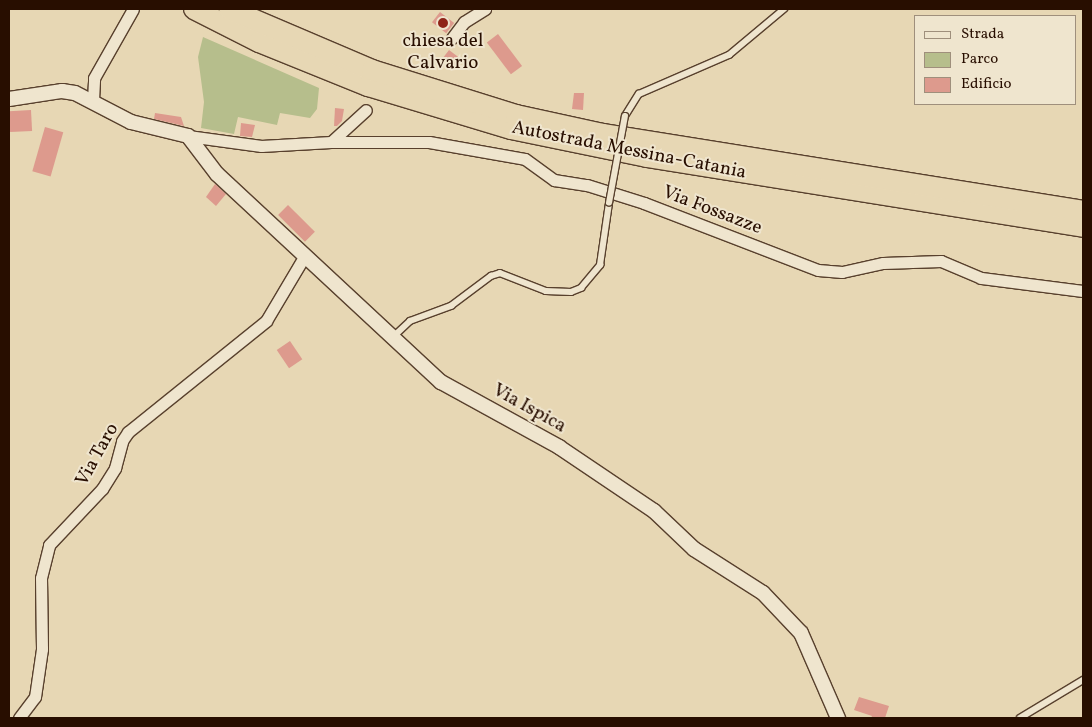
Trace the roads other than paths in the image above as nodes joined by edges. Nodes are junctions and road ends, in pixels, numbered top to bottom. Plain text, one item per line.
1 (133, 9) edge
2 (194, 9) edge
3 (228, 9) edge
4 (485, 9) edge
5 (784, 9) edge
6 (452, 38) dead end
7 (94, 78) junction
8 (75, 93) junction
9 (9, 99) edge
10 (93, 100) junction
11 (366, 110) dead end
12 (188, 136) junction
13 (331, 142) junction
14 (1083, 211) edge
15 (1083, 227) edge
16 (304, 257) junction
17 (1083, 291) edge
18 (393, 337) junction
19 (1083, 680) edge
20 (19, 718) edge
21 (838, 718) edge
22 (1020, 718) edge

1 - 7 street
2 - 15 highway, Autostrada Messina-Catania
3 - 14 highway, Autostrada Messina-Catania
4 - 6 street
5 - 18 lane, bridge
7 - 8 street
7 - 10 street
8 - 9 street
8 - 10 street
10 - 12 street
11 - 13 street
12 - 13 street
12 - 16 street, Via Ispica
13 - 17 street, Via Fossazze
16 - 18 street, Via Ispica
16 - 20 street, Via Taro
18 - 21 street, Via Ispica
19 - 22 lane

